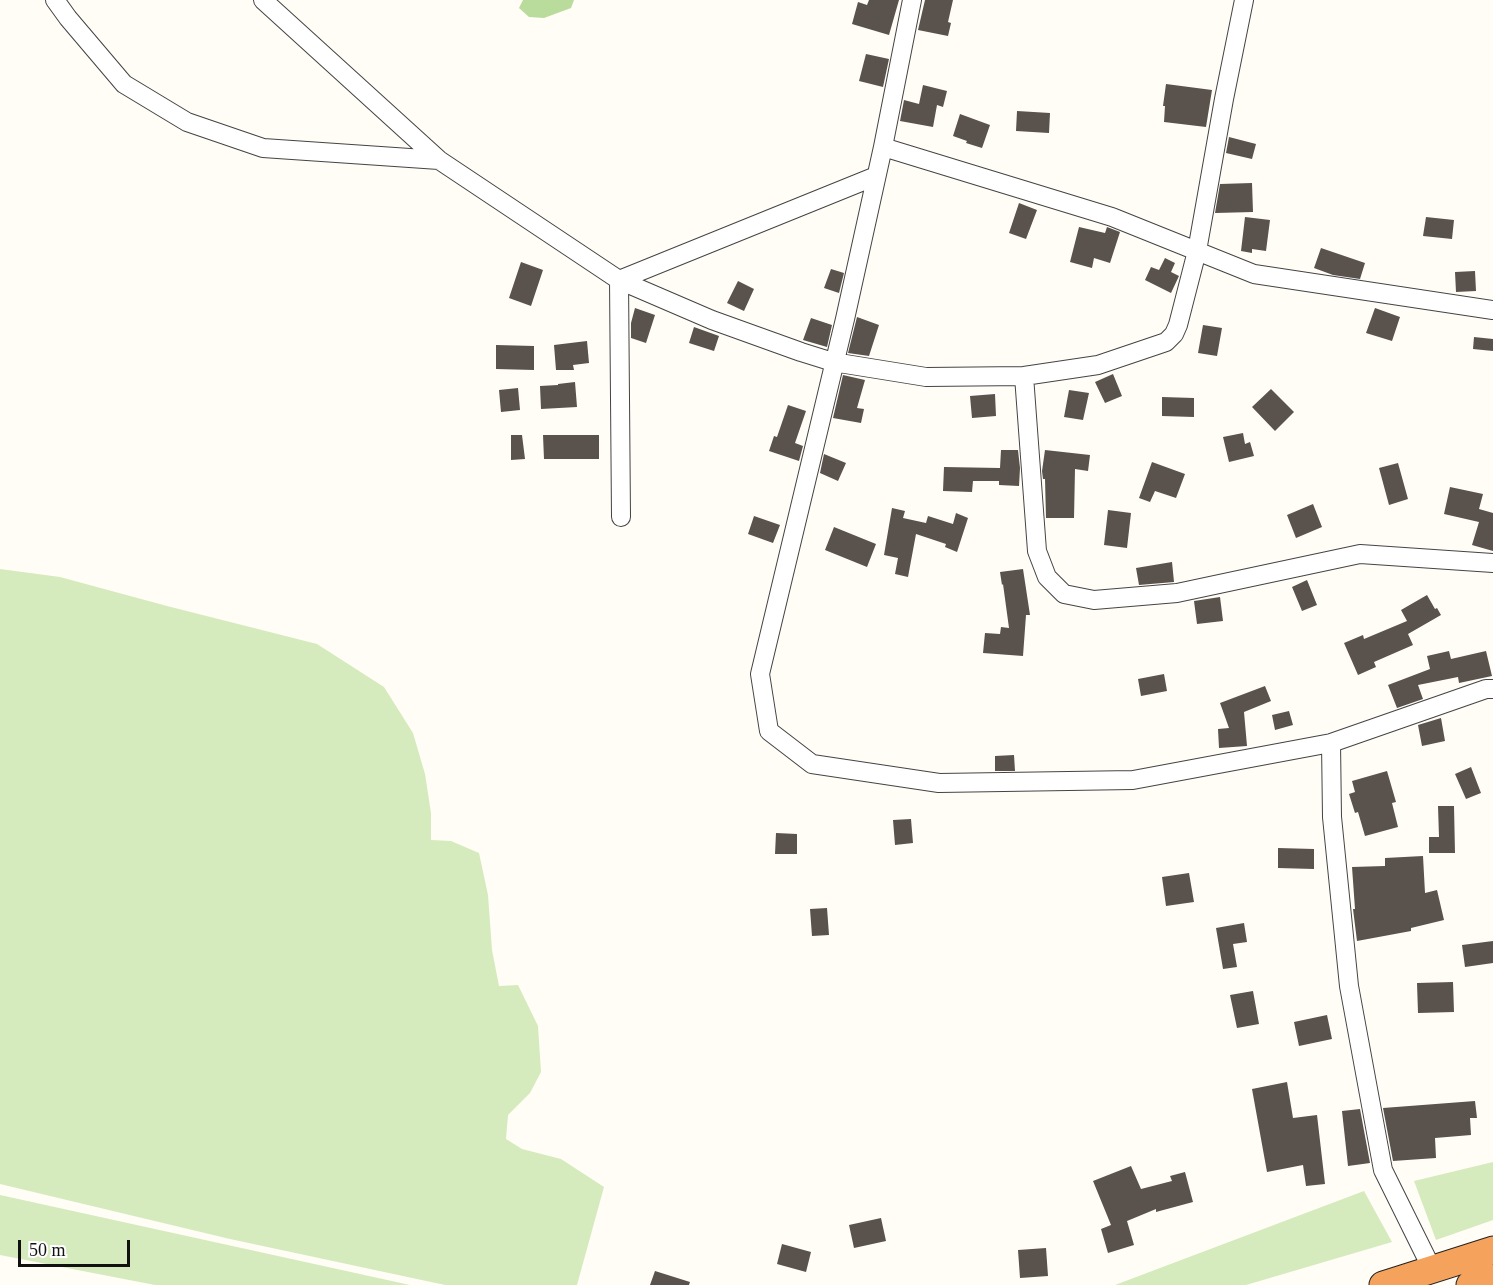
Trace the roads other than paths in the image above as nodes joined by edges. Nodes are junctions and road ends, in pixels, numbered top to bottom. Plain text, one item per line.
1 (56, 0) edge
2 (263, 0) edge
3 (912, 0) edge
4 (1244, 0) edge
5 (883, 147) junction
6 (439, 160) junction
7 (876, 176) junction
8 (1197, 251) junction
9 (619, 280) junction
10 (1493, 310) edge
11 (834, 362) junction
12 (1024, 376) junction
13 (621, 517) dead end
14 (1493, 563) edge
15 (1493, 689) edge
16 (1331, 743) junction
17 (1493, 1250) edge
18 (1432, 1269) junction
19 (1493, 1278) edge
20 (1383, 1285) edge
21 (1470, 1285) edge

1 - 6 street
2 - 6 street
3 - 5 street
4 - 8 street
5 - 7 street
5 - 8 street
6 - 9 street
7 - 9 street
7 - 11 street
8 - 10 street
8 - 12 street
9 - 11 street
9 - 13 street
11 - 12 street
11 - 16 street
12 - 14 street
15 - 16 street
16 - 18 street
17 - 18 highway
18 - 20 highway
19 - 21 highway

